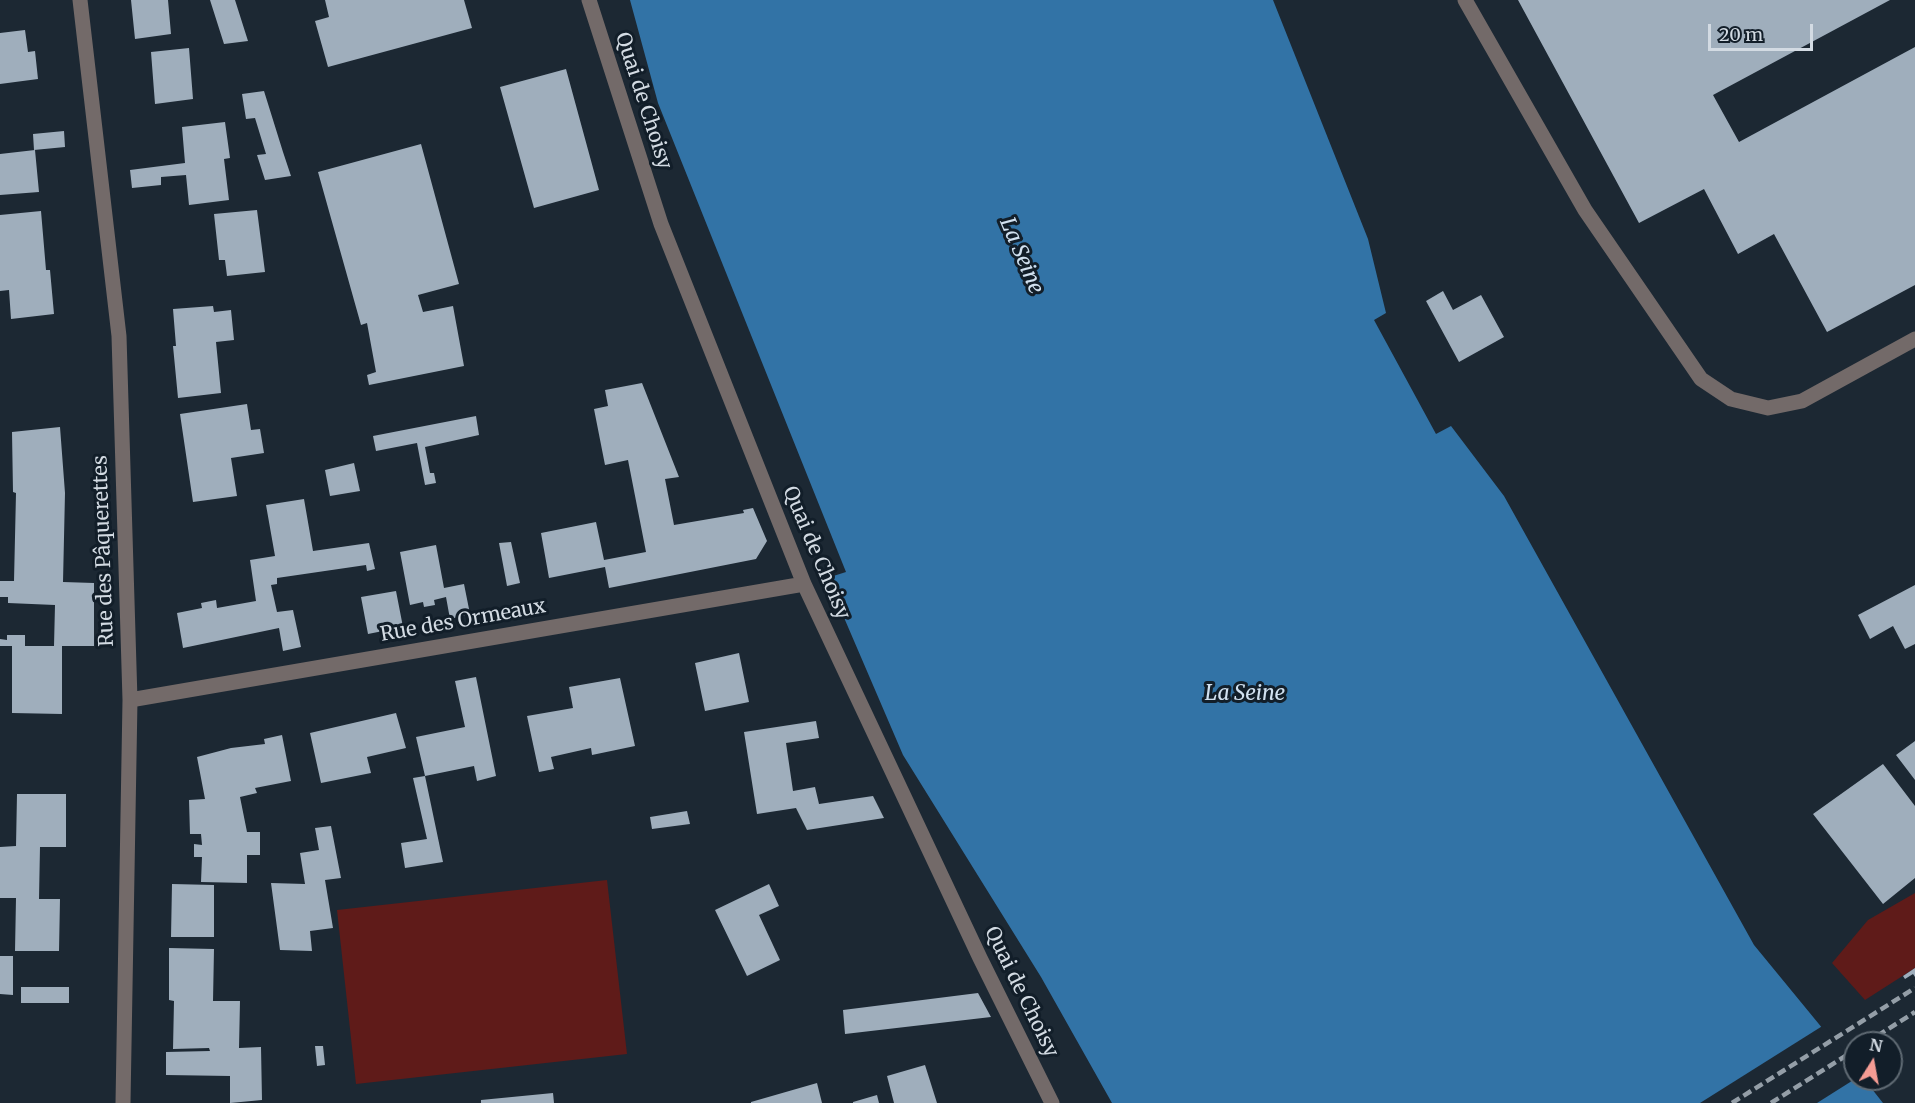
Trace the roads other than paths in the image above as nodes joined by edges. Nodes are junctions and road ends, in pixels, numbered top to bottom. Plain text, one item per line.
1 (80, 0) edge
2 (589, 0) edge
3 (1465, 0) edge
4 (1915, 339) edge
5 (804, 584) junction
6 (130, 700) junction
7 (123, 1103) edge
8 (1052, 1103) edge

1 - 6 street, Rue des Pâquerettes
2 - 5 street, Quai de Choisy
3 - 4 street
5 - 6 street, Rue des Ormeaux
5 - 8 street, Quai de Choisy
6 - 7 street, Rue des Pâquerettes

